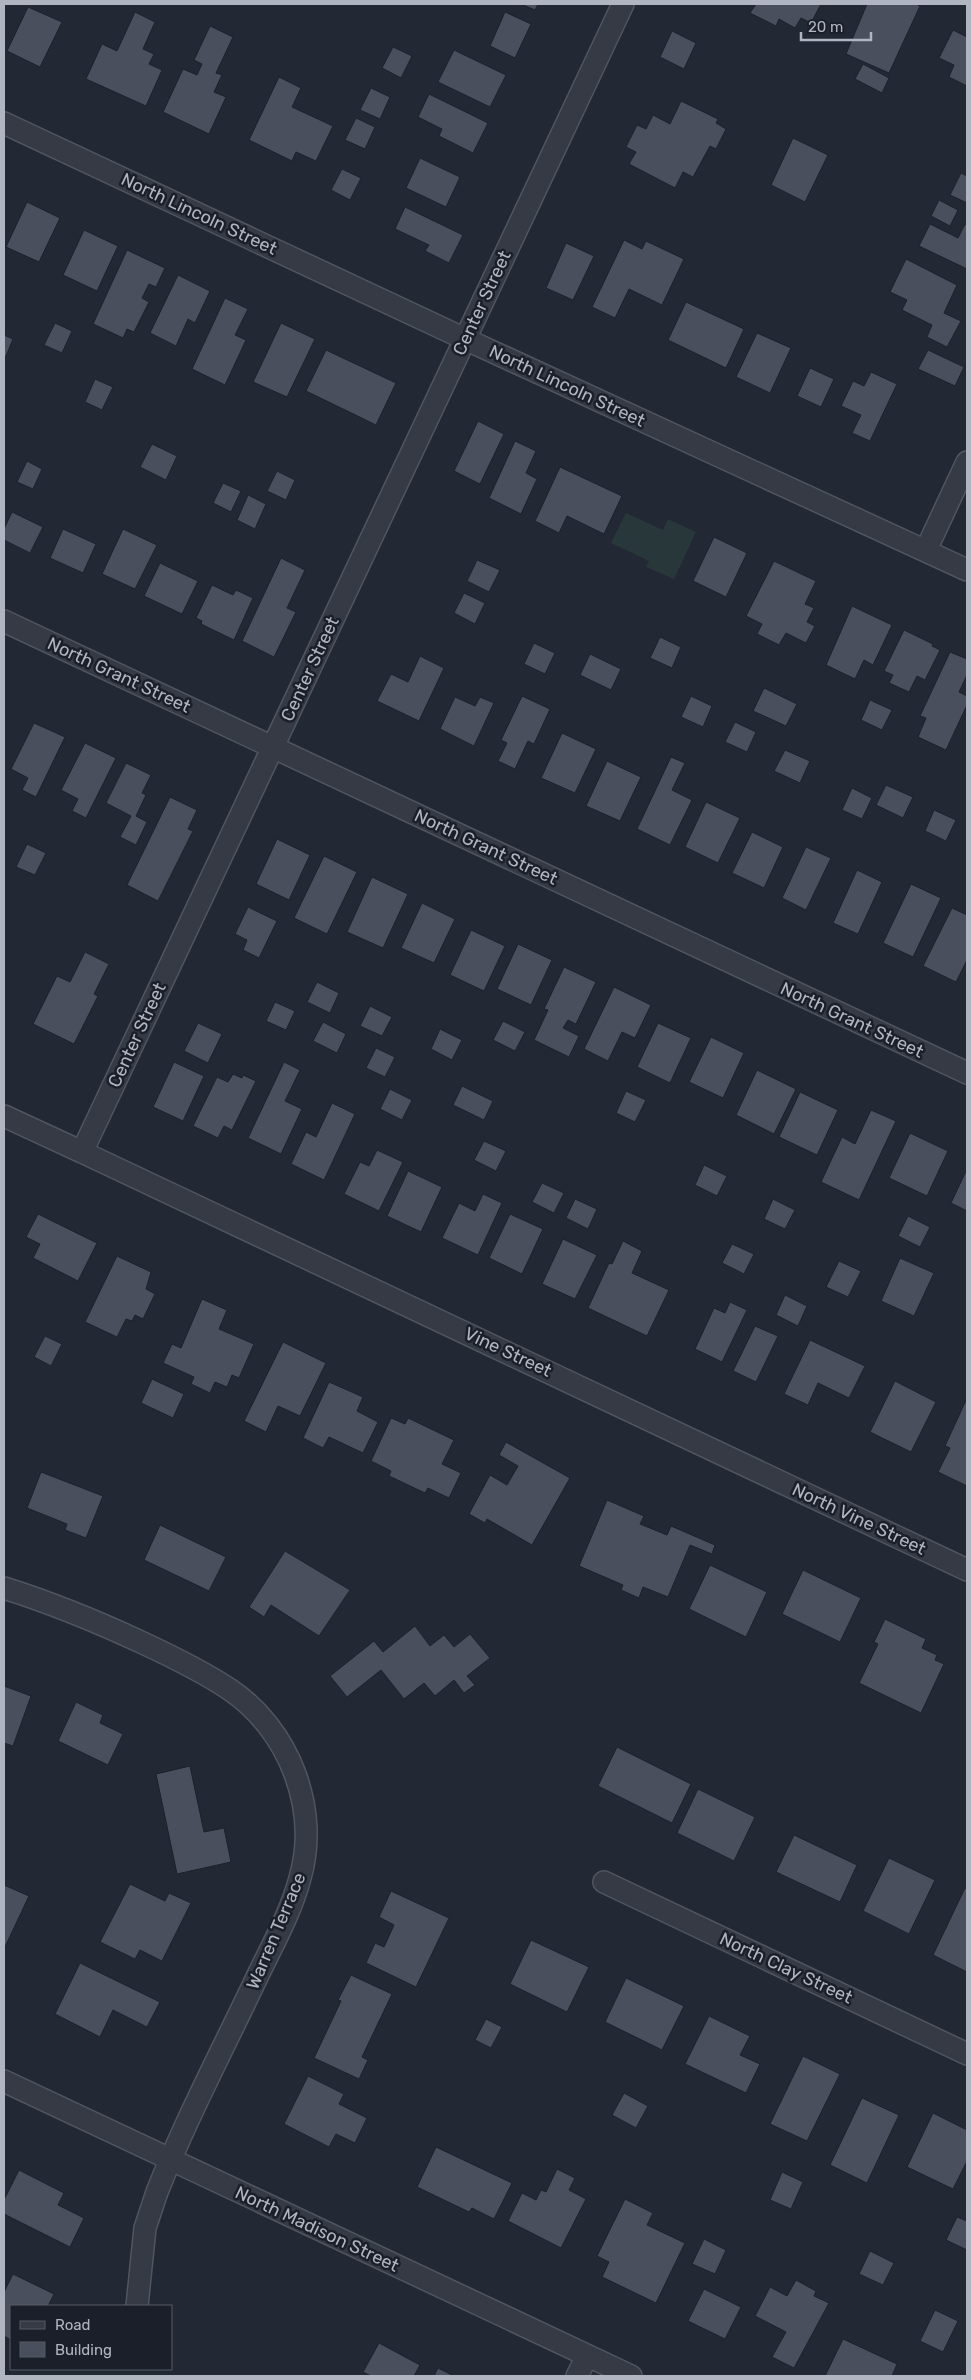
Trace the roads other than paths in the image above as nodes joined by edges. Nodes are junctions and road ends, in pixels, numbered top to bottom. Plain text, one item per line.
1 (623, 4) edge
2 (4, 123) edge
3 (465, 339) junction
4 (967, 462) edge
5 (926, 550) junction
6 (967, 570) edge
7 (4, 621) edge
8 (273, 748) junction
9 (967, 1074) edge
10 (4, 1116) edge
11 (82, 1152) junction
12 (751, 1468) joint
13 (967, 1570) edge
14 (4, 1588) edge
15 (604, 1882) dead end
16 (967, 2054) edge
17 (4, 2081) edge
18 (170, 2160) junction
19 (137, 2305) edge
20 (587, 2356) junction
21 (577, 2376) edge
22 (631, 2376) edge

1 - 3 street, Center Street
2 - 3 street, North Lincoln Street
3 - 5 street, North Lincoln Street
3 - 8 street, Center Street
4 - 5 street
5 - 6 street, North Lincoln Street
7 - 8 street, North Grant Street
8 - 9 street, North Grant Street
8 - 11 street, Center Street
10 - 11 street
11 - 12 street, Vine Street
12 - 13 street, North Vine Street
14 - 18 street, Warren Terrace
15 - 16 street, North Clay Street
17 - 18 street, North Madison Street
18 - 19 street, Warren Terrace
18 - 20 street, North Madison Street
20 - 21 street
20 - 22 street, North Madison Street

